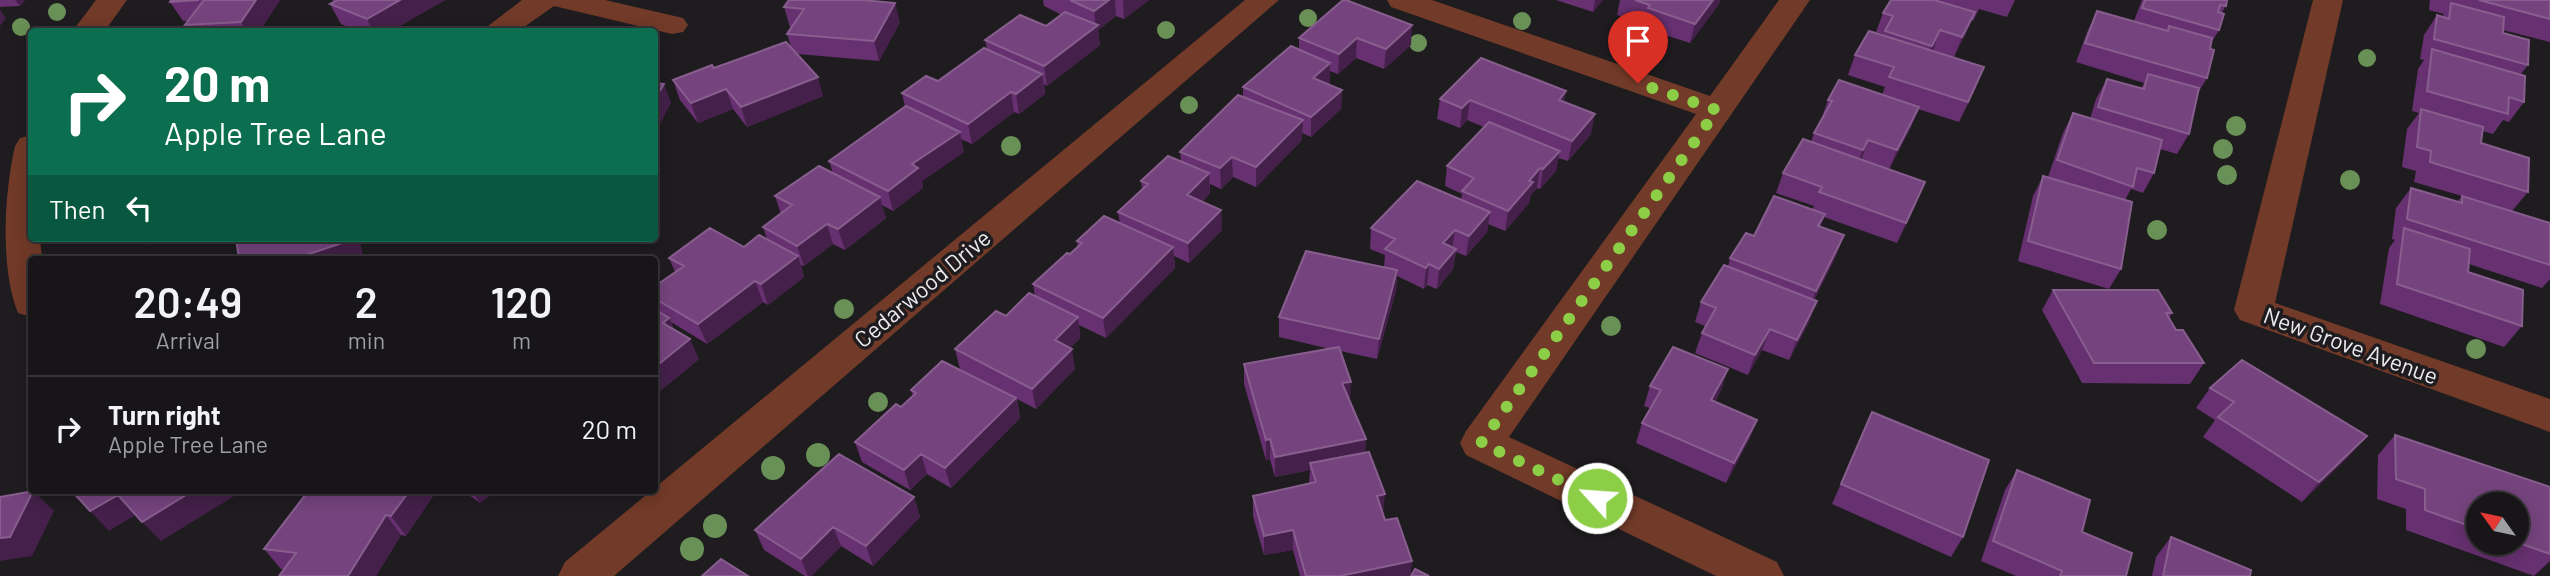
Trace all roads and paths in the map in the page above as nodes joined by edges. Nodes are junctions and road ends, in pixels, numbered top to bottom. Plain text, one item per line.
1 (112, 0) edge
2 (542, 0) edge
3 (565, 0) edge
4 (1264, 0) edge
5 (1402, 0) edge
6 (1795, 0) edge
7 (2328, 0) edge
8 (671, 25) dead end
9 (90, 28) edge
10 (501, 28) edge
11 (1717, 110) junction
12 (28, 161) edge
13 (17, 204) edge
14 (28, 287) edge
15 (2550, 416) edge
16 (581, 576) edge
17 (1760, 576) edge

1 - 9 street
2 - 10 street
3 - 8 street
4 - 16 street, Cedarwood Drive
5 - 11 street
6 - 11 street
7 - 15 street, New Grove Avenue
11 - 17 street
12 - 13 street
13 - 14 street

